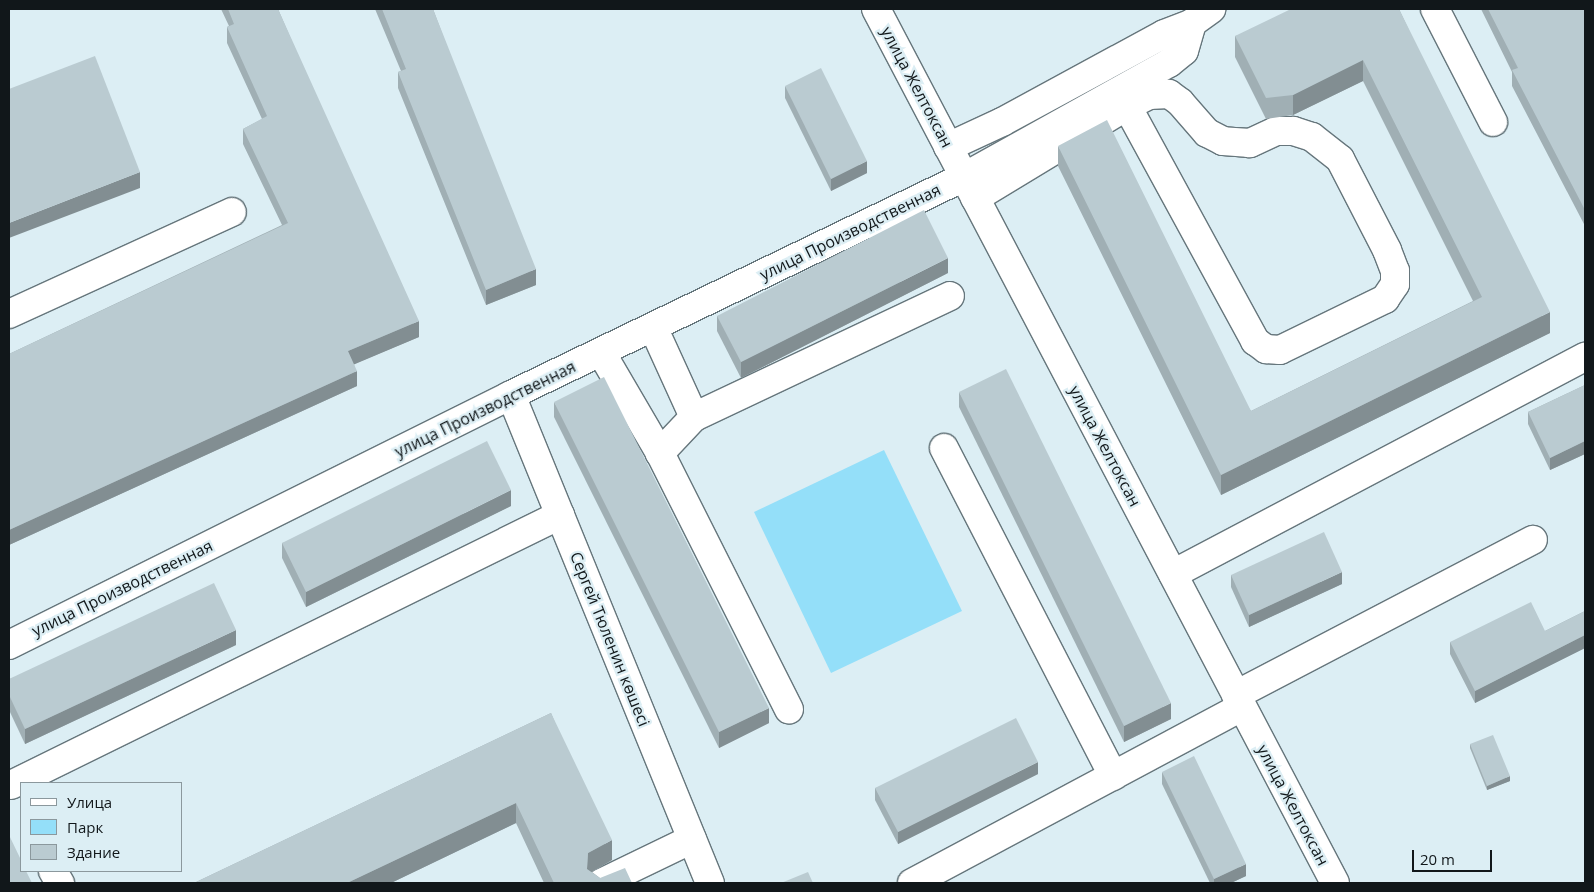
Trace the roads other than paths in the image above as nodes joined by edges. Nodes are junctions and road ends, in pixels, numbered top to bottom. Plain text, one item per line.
1 (876, 9) edge
2 (1435, 9) edge
3 (1202, 16) edge
4 (1127, 106) junction
5 (1493, 122) dead end
6 (948, 147) junction
7 (969, 188) junction
8 (232, 212) dead end
9 (950, 296) dead end
10 (9, 314) edge
11 (653, 327) junction
12 (601, 352) junction
13 (1585, 356) edge
14 (511, 396) junction
15 (694, 417) junction
16 (944, 448) dead end
17 (660, 453) junction
18 (560, 515) junction
19 (1533, 540) dead end
20 (1173, 574) junction
21 (9, 645) edge
22 (1239, 701) junction
23 (789, 709) dead end
24 (1114, 776) junction
25 (32, 782) edge
26 (692, 839) junction
27 (54, 872) edge
28 (60, 883) edge
29 (601, 883) edge
30 (710, 883) edge
31 (912, 883) edge
32 (1335, 883) edge

1 - 6 street, улица Желтоксан
2 - 5 street
3 - 6 street
3 - 7 street
4 - 4 street
4 - 7 street
6 - 7 street, улица Желтоксан
7 - 11 street, улица Производственная
7 - 20 street, улица Желтоксан
8 - 10 street
9 - 15 street
11 - 12 street, улица Производственная
11 - 15 street
12 - 14 street, улица Производственная
12 - 17 street
13 - 20 street
14 - 18 street, Сергей Тюленин көшесі
14 - 21 street, улица Производственная
15 - 17 street
16 - 24 street
17 - 23 street
18 - 25 street
18 - 26 street, Сергей Тюленин көшесі
19 - 22 street
20 - 22 street, улица Желтоксан
22 - 24 street
22 - 32 street, улица Желтоксан
24 - 31 street
26 - 29 street
26 - 30 street, Сергей Тюленин көшесі
27 - 28 street

